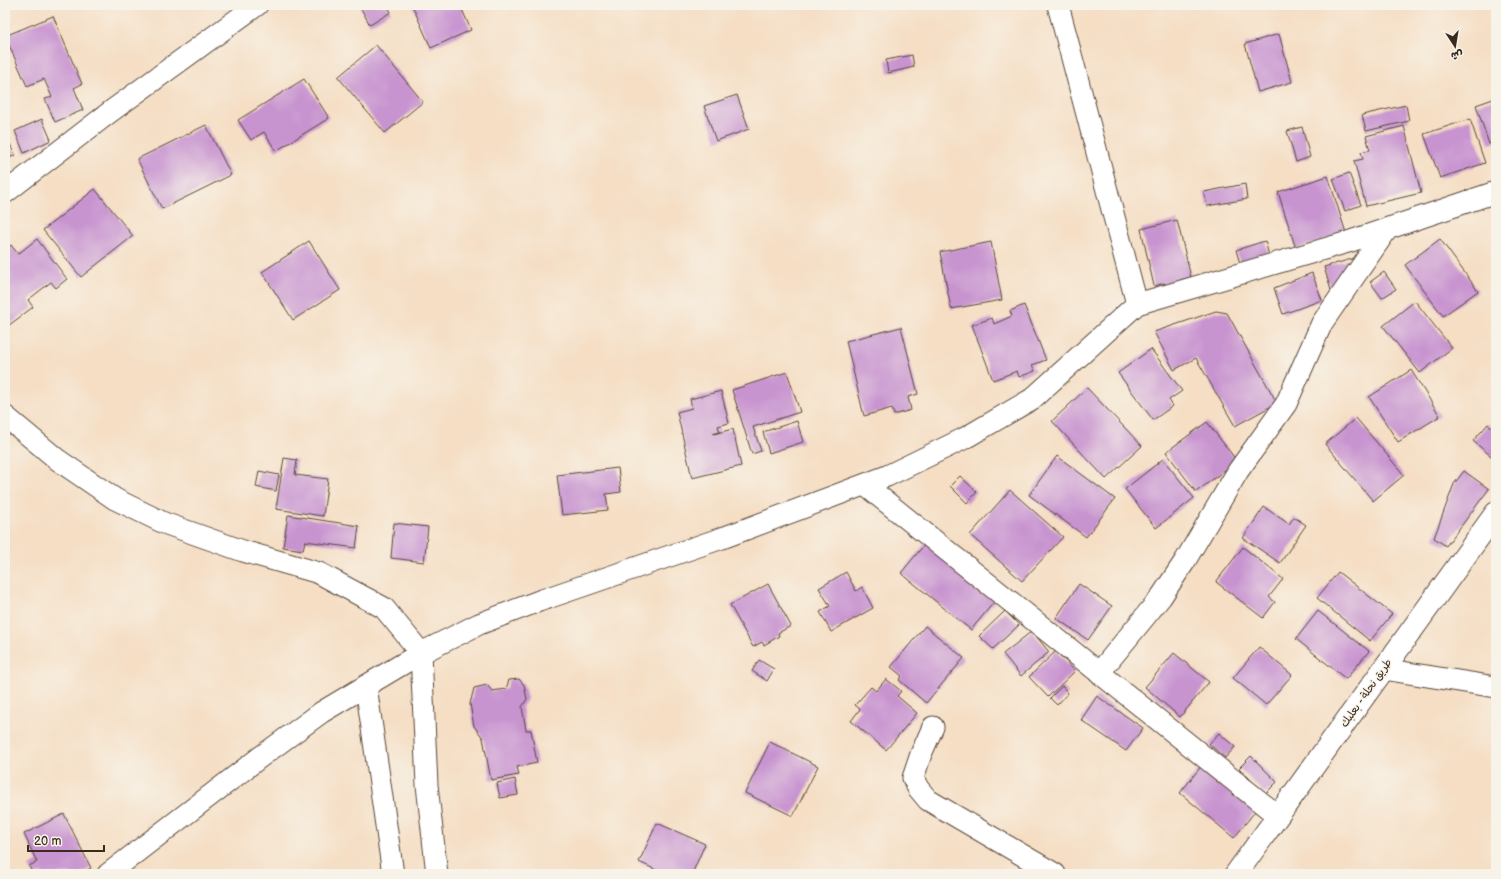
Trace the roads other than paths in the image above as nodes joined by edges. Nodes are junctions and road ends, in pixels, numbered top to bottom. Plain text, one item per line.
1 (256, 5) edge
2 (1058, 5) edge
3 (1496, 192) edge
4 (5, 193) edge
5 (1388, 228) junction
6 (1137, 304) junction
7 (5, 416) edge
8 (865, 485) junction
9 (1496, 513) edge
10 (421, 653) junction
11 (1383, 669) junction
12 (1099, 673) junction
13 (366, 686) junction
14 (1496, 687) edge
15 (933, 727) dead end
16 (1278, 816) junction
17 (108, 874) edge
18 (393, 874) edge
19 (437, 874) edge
20 (1055, 874) edge
21 (1236, 874) edge

1 - 4 street
2 - 6 street
3 - 5 street
5 - 6 street
5 - 12 street
6 - 8 street
7 - 10 street
8 - 10 street
8 - 12 street
9 - 11 street, طريق نحلة - بعلبك
10 - 13 street
10 - 19 street
11 - 14 street
11 - 16 street, طريق نحلة - بعلبك
12 - 16 street
13 - 17 street
13 - 18 street
15 - 20 street
16 - 21 street, طريق نحلة - بعلبك

